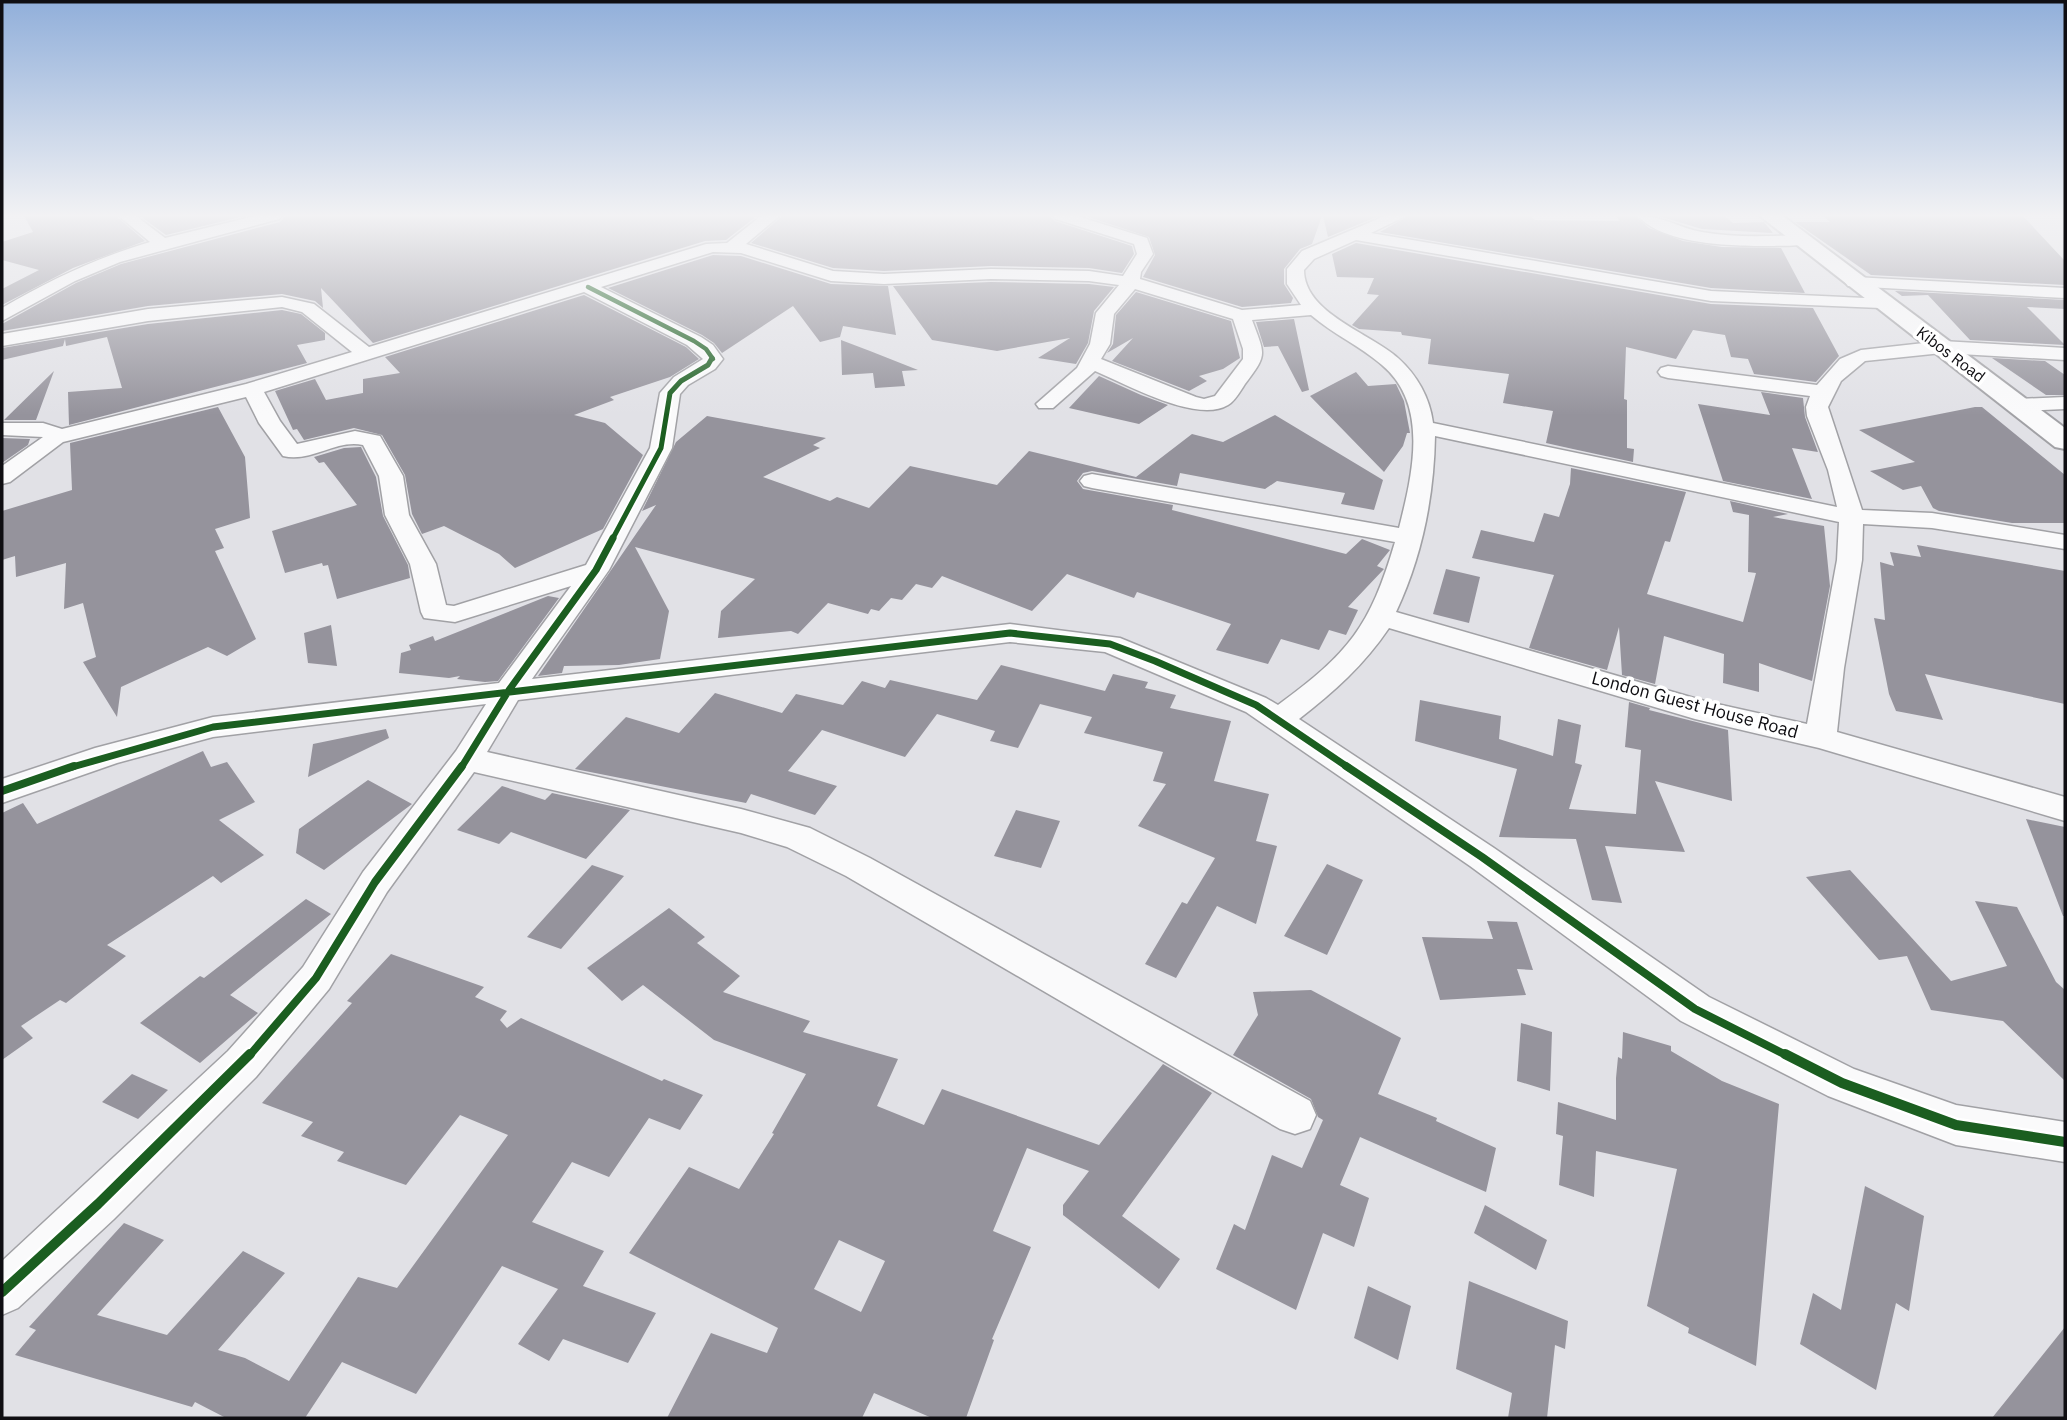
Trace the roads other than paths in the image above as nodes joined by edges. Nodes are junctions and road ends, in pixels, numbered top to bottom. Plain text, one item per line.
1 (63, 282) edge
2 (602, 282) edge
3 (1131, 282) joint
4 (1293, 282) edge
5 (1630, 282) edge
6 (1854, 282) edge
7 (1859, 282) edge
8 (588, 287) junction
9 (2065, 293) edge
10 (1881, 303) junction
11 (1315, 309) junction
12 (2, 316) edge
13 (1241, 316) junction
14 (2, 340) edge
15 (1942, 347) junction
16 (365, 353) junction
17 (2065, 354) edge
18 (1090, 362) junction
19 (1668, 372) dead end
20 (252, 389) junction
21 (1824, 392) junction
22 (2065, 403) edge
23 (1046, 404) dead end
24 (2018, 405) junction
25 (1423, 427) junction
26 (2, 429) edge
27 (55, 437) junction
28 (2065, 441) edge
29 (2, 477) edge
30 (1091, 481) dead end
31 (1851, 517) junction
32 (1408, 537) junction
33 (2065, 542) edge
34 (596, 570) junction
35 (1382, 617) junction
36 (509, 690) junction
37 (1278, 720) junction
38 (1821, 737) junction
39 (467, 759) junction
40 (2, 791) edge
41 (2065, 808) edge
42 (1295, 1115) dead end
43 (2065, 1142) edge
44 (2, 1292) edge

1 - 12 street
2 - 8 street
3 - 13 street
3 - 18 street
4 - 11 street
5 - 10 street
6 - 10 main road, Kibos Road
7 - 9 street
8 - 16 street
8 - 34 street
10 - 15 main road, Kibos Road
11 - 13 street
11 - 25 street
13 - 18 street
14 - 16 street
15 - 17 street
15 - 21 street
15 - 24 main road, Kibos Road
16 - 20 street
18 - 23 street
19 - 21 street
20 - 27 street
20 - 34 street
21 - 31 street, London Guest House Road
22 - 24 street
24 - 28 main road, Kibos Road
25 - 31 street
25 - 32 street
26 - 27 street
27 - 29 street
30 - 32 street
31 - 33 street
31 - 38 street, London Guest House Road
32 - 35 street
34 - 36 street
35 - 37 street
35 - 38 street, London Guest House Road
36 - 37 street
36 - 39 street
36 - 40 street
37 - 43 street
38 - 41 street
39 - 42 street
39 - 44 street

